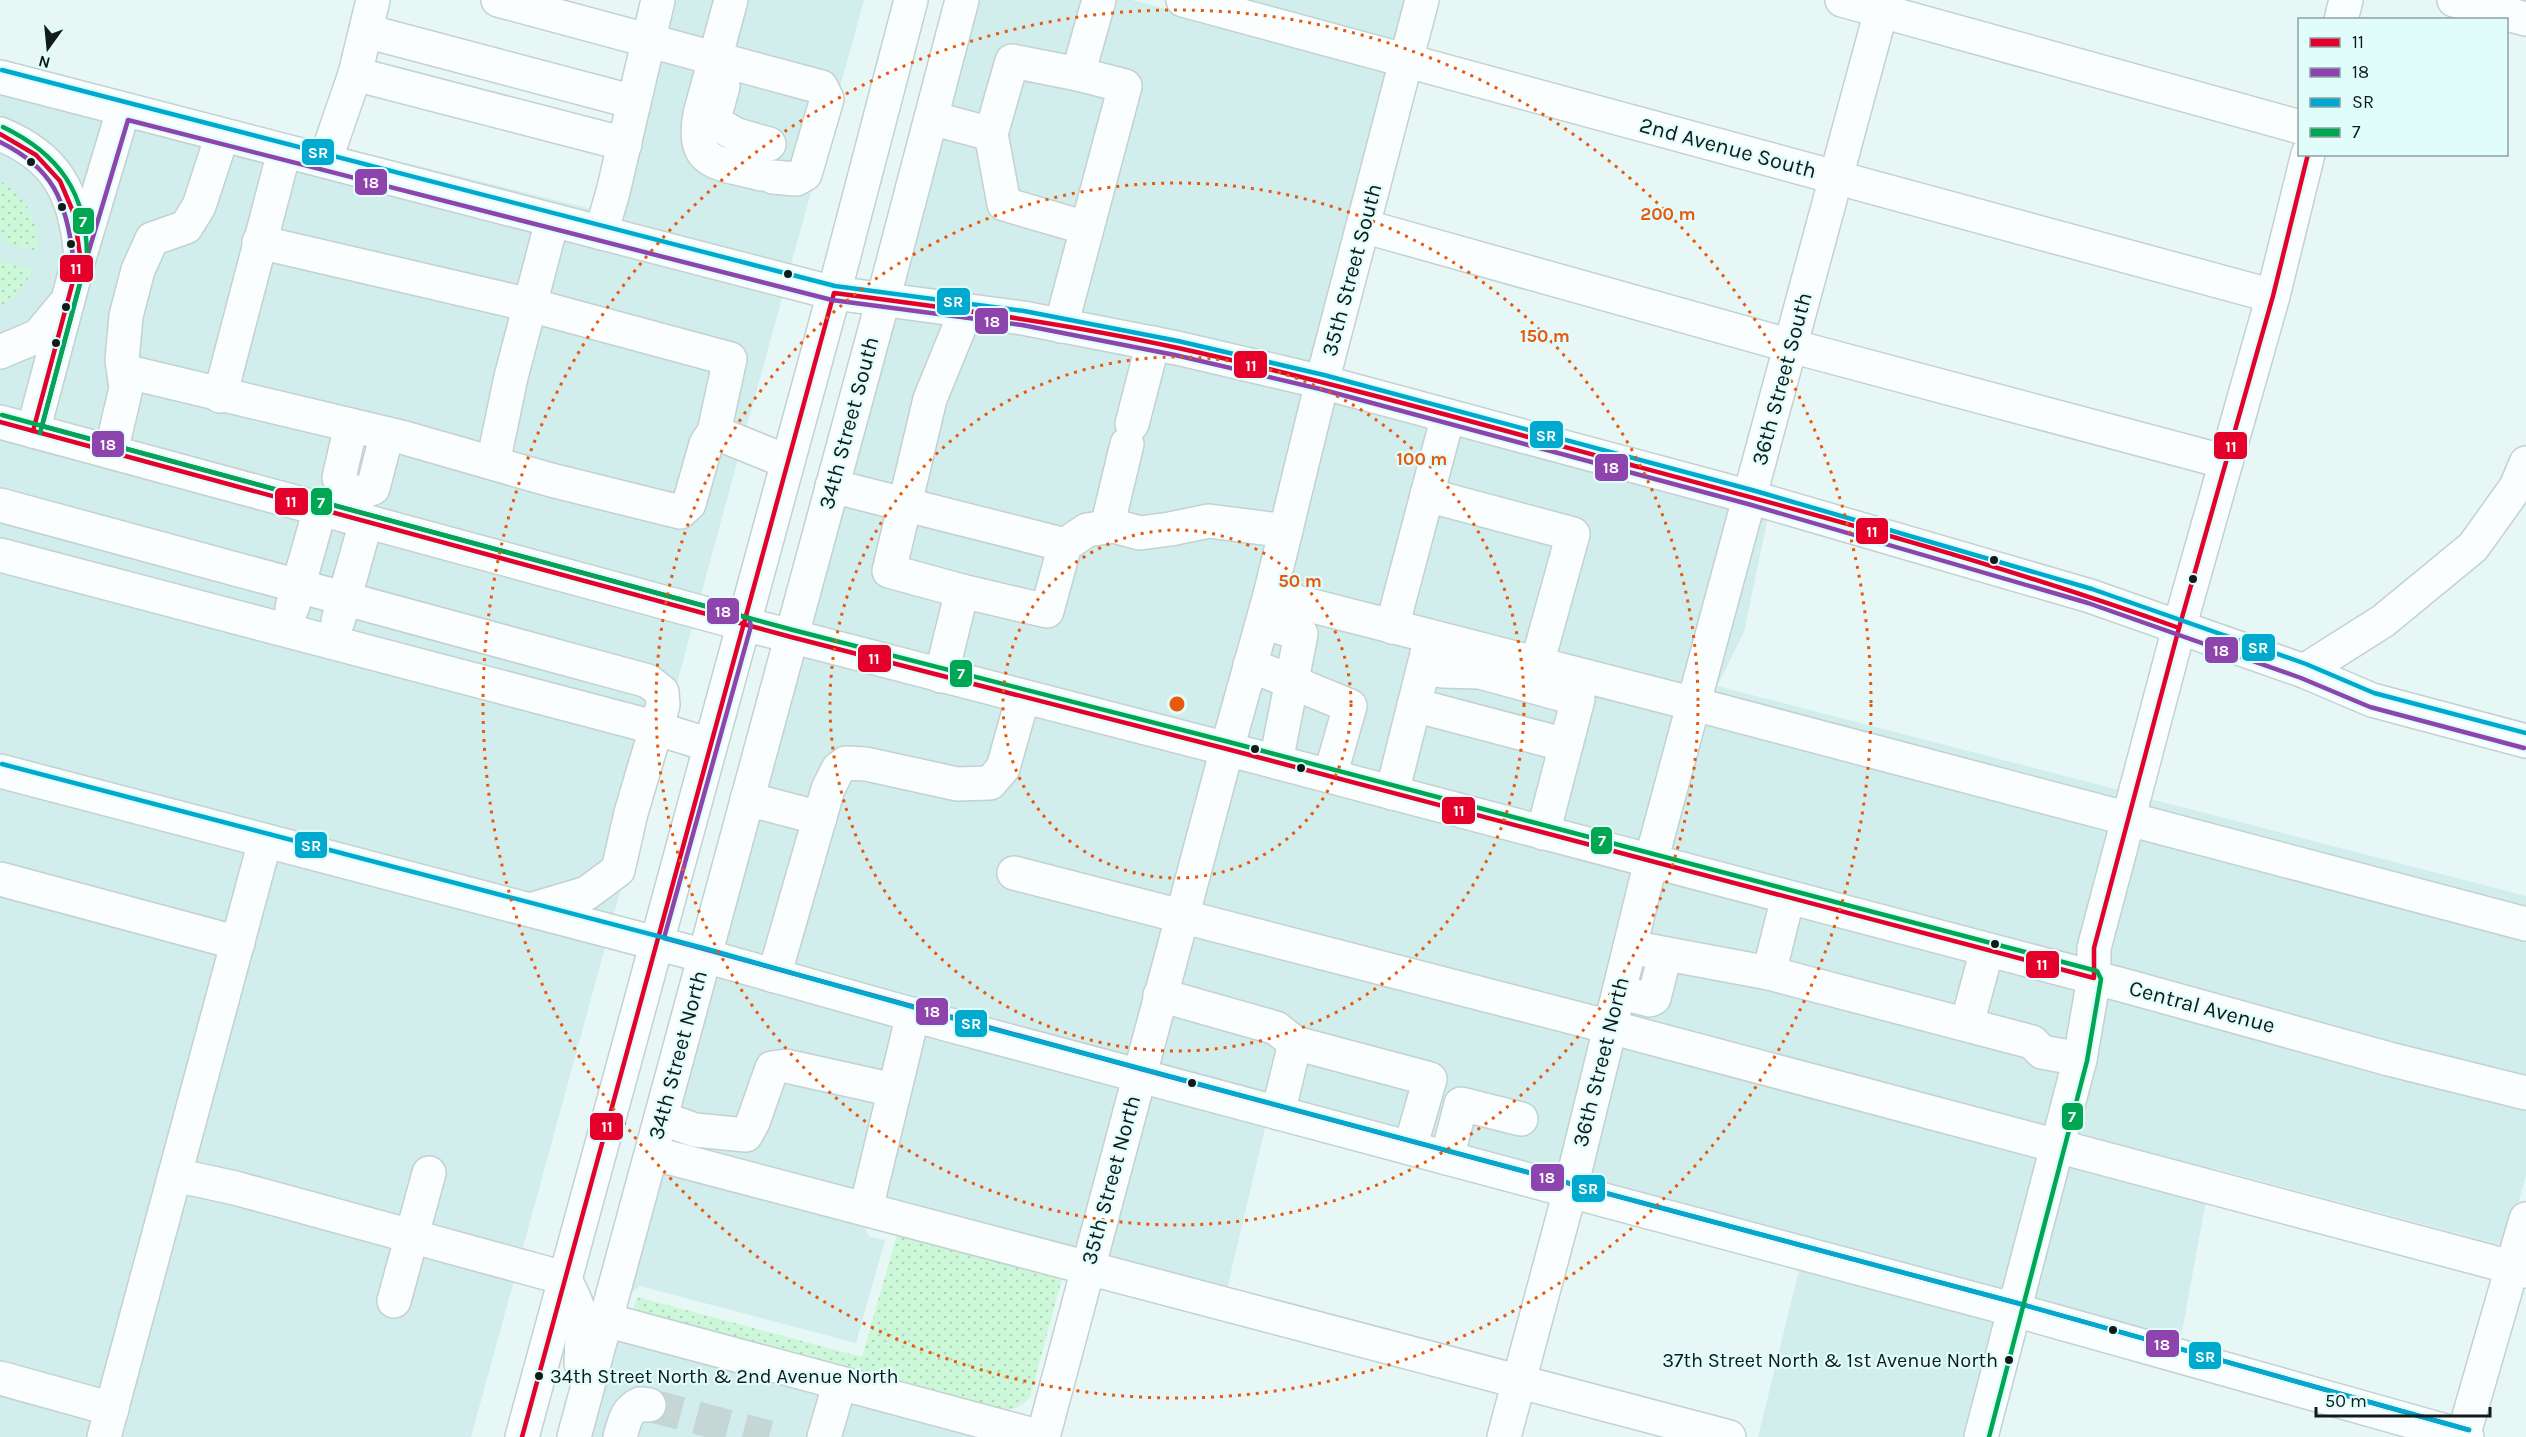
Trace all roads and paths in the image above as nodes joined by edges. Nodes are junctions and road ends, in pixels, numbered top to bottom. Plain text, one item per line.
1 (498, 0) edge
2 (658, 0) edge
3 (731, 0) edge
4 (962, 0) edge
5 (1099, 0) edge
6 (1183, 0) edge
7 (1422, 0) edge
8 (1842, 0) edge
9 (2346, 0) edge
10 (2454, 0) edge
11 (911, 2) edge
12 (1883, 5) edge
13 (370, 15) edge
14 (2342, 18) edge
15 (2526, 19) edge
16 (650, 41) junction
17 (716, 58) junction
18 (1407, 60) junction
19 (1078, 74) junction
20 (355, 75) junction
21 (0, 77) edge
22 (634, 102) junction
23 (123, 111) junction
24 (2298, 126) edge
25 (928, 129) junction
26 (0, 134) edge
27 (992, 134) junction
28 (222, 136) junction
29 (625, 144) junction
30 (284, 152) junction
31 (2308, 156) edge
32 (325, 161) junction
33 (1836, 177) junction
34 (552, 221) junction
35 (1363, 226) junction
36 (1086, 228) junction
37 (601, 233) junction
38 (259, 242) junction
39 (80, 255) junction
40 (834, 292) junction
41 (2274, 296) junction
42 (68, 300) junction
43 (883, 300) junction
44 (530, 305) junction
45 (966, 311) junction
46 (1061, 326) junction
47 (1153, 344) junction
48 (1791, 346) junction
49 (0, 352) edge
50 (124, 371) junction
51 (1322, 382) junction
52 (220, 396) junction
53 (1448, 416) junction
54 (0, 422) edge
55 (351, 426) junction
56 (33, 431) junction
57 (714, 432) junction
58 (387, 434) junction
59 (111, 452) junction
60 (788, 462) junction
61 (2226, 462) junction
62 (493, 463) junction
63 (2526, 463) edge
64 (832, 486) junction
65 (1427, 495) junction
66 (1750, 497) junction
67 (905, 504) junction
68 (0, 506) edge
69 (346, 511) junction
70 (1107, 527) junction
71 (1286, 531) junction
72 (1065, 545) junction
73 (0, 555) edge
74 (298, 588) junction
75 (962, 591) junction
76 (344, 600) junction
77 (1266, 609) junction
78 (744, 624) junction
79 (1392, 627) junction
80 (2179, 628) junction
81 (285, 631) junction
82 (791, 638) junction
83 (332, 643) junction
84 (1428, 652) junction
85 (1537, 664) junction
86 (1250, 665) junction
87 (2304, 671) junction
88 (941, 676) junction
89 (1292, 683) junction
90 (1023, 697) junction
91 (1694, 704) junction
92 (1414, 705) junction
93 (649, 726) junction
94 (2526, 741) edge
95 (710, 745) junction
96 (1566, 745) junction
97 (1227, 749) junction
98 (1276, 762) junction
99 (0, 771) edge
100 (1330, 776) junction
101 (1392, 793) junction
102 (747, 799) junction
103 (820, 818) junction
104 (2128, 819) junction
105 (1543, 832) junction
106 (266, 841) junction
107 (1651, 861) junction
108 (1014, 873) dead end
109 (0, 879) edge
110 (1788, 897) junction
111 (530, 910) junction
112 (1182, 916) junction
113 (2526, 924) edge
114 (238, 943) junction
115 (655, 943) junction
116 (1630, 947) junction
117 (1987, 950) junction
118 (1665, 955) junction
119 (705, 956) junction
120 (1769, 973) junction
121 (774, 975) junction
122 (2094, 978) junction
123 (1619, 992) junction
124 (1161, 995) junction
125 (913, 1014) junction
126 (1967, 1024) junction
127 (1610, 1028) junction
128 (1295, 1043) junction
129 (2080, 1059) junction
130 (1139, 1076) junction
131 (894, 1090) junction
132 (2526, 1093) edge
133 (1278, 1113) junction
134 (661, 1118) junction
135 (1521, 1119) dead end
136 (1410, 1148) junction
137 (2055, 1148) junction
138 (652, 1153) junction
139 (1447, 1158) junction
140 (429, 1173) dead end
141 (175, 1175) junction
142 (1570, 1191) junction
143 (866, 1209) junction
144 (2526, 1219) edge
145 (412, 1238) junction
146 (1088, 1268) junction
147 (2519, 1269) edge
148 (564, 1278) junction
149 (394, 1301) dead end
150 (2015, 1310) junction
151 (606, 1320) junction
152 (0, 1378) edge
153 (1519, 1381) junction
154 (840, 1383) junction
155 (649, 1405) tunnel mouth
156 (108, 1423) edge
157 (577, 1429) edge
158 (522, 1437) edge
159 (620, 1437) edge
160 (824, 1437) edge
161 (1042, 1437) edge
162 (1504, 1437) edge
163 (1730, 1437) edge
164 (1981, 1437) edge
165 (2464, 1437) edge

1 - 16 main road
2 - 16 main road
3 - 17 main road
4 - 25 main road, 34th Street South
5 - 19 main road
6 - 18 main road, 2nd Avenue South
7 - 18 main road, 35th Street South
8 - 12 main road
9 - 14 main road
10 - 15 main road
11 - 25 main road
11 - 40 main road
12 - 24 main road
12 - 33 main road, 36th Street South
13 - 20 main road
13 - 22 main road
16 - 17 main road
16 - 22 main road
17 - 17 main road
18 - 33 main road, 2nd Avenue South
18 - 35 main road, 35th Street South
19 - 27 main road
19 - 36 main road
20 - 29 main road
20 - 32 main road
21 - 23 main road
22 - 29 main road
23 - 28 main road
23 - 39 main road
25 - 27 main road
25 - 43 main road, 34th Street South
26 - 39 main road
27 - 36 main road
28 - 30 main road
28 - 50 main road
29 - 37 main road
30 - 32 main road
30 - 38 main road
31 - 41 main road
32 - 34 main road
33 - 41 main road, 2nd Avenue South
33 - 48 main road, 36th Street South
34 - 37 main road
34 - 44 main road
35 - 48 main road
35 - 51 main road, 35th Street South
36 - 46 main road
37 - 40 main road
38 - 44 main road
38 - 52 main road
39 - 42 main road
40 - 43 main road
40 - 60 main road
41 - 61 main road
42 - 49 main road
42 - 56 main road
43 - 45 main road
43 - 64 main road, 34th Street South
44 - 57 main road
44 - 62 main road
45 - 46 main road
45 - 67 main road
46 - 47 main road
47 - 51 main road
47 - 70 main road
48 - 61 main road
48 - 66 main road, 36th Street South
50 - 52 main road
50 - 59 main road
51 - 53 main road
51 - 71 main road, 35th Street South
52 - 55 main road
53 - 65 main road
53 - 66 main road
54 - 56 main road, Central Avenue
55 - 58 main road
55 - 69 main road
56 - 59 main road, Central Avenue
57 - 60 main road
57 - 62 main road
58 - 62 main road
58 - 69 main road
59 - 69 main road, Central Avenue
60 - 78 main road
61 - 80 main road
63 - 87 main road
64 - 67 main road
64 - 82 main road, 34th Street South
65 - 79 main road
65 - 85 main road
66 - 80 main road
66 - 91 main road, 36th Street South
67 - 72 main road
67 - 75 main road
68 - 74 main road
69 - 74 main road
69 - 76 main road
69 - 78 main road, Central Avenue
70 - 71 main road
70 - 72 main road
71 - 77 main road, 35th Street South
72 - 75 main road
73 - 81 main road
74 - 76 main road
74 - 81 main road
75 - 88 main road
76 - 83 main road
76 - 93 main road
77 - 79 main road
77 - 86 main road, 35th Street South
77 - 89 main road
78 - 82 main road, Central Avenue
78 - 95 main road
79 - 84 main road
80 - 87 main road
80 - 104 main road
81 - 83 main road
82 - 88 main road, Central Avenue
82 - 102 main road, 34th Street North
83 - 93 main road
84 - 85 main road
84 - 92 main road
84 - 96 main road
85 - 91 main road
86 - 89 main road
86 - 97 main road, 35th Street South
87 - 94 main road
88 - 90 main road, Central Avenue
89 - 98 main road
89 - 100 main road
90 - 97 main road, Central Avenue
90 - 103 main road
91 - 104 main road
91 - 107 main road, 36th Street South
92 - 96 main road
92 - 101 main road
93 - 95 main road
93 - 111 main road
95 - 115 main road
96 - 105 main road
97 - 98 main road, Central Avenue
97 - 112 main road, 35th Street North
98 - 100 main road, Central Avenue
99 - 106 main road
100 - 101 main road, Central Avenue
101 - 105 main road, Central Avenue
102 - 103 main road
102 - 119 main road, 34th Street North
103 - 121 main road
104 - 113 main road
104 - 122 main road
105 - 107 main road, Central Avenue
106 - 111 main road
106 - 114 main road
107 - 110 main road, Central Avenue
107 - 116 main road, 36th Street North
108 - 112 main road
109 - 114 main road
110 - 117 main road, Central Avenue
110 - 120 main road
111 - 115 main road
112 - 124 main road, 35th Street North
112 - 127 main road
114 - 141 main road
115 - 119 main road
115 - 148 main road
116 - 118 main road
116 - 123 main road, 36th Street North
117 - 122 main road, Central Avenue
117 - 126 main road
118 - 120 main road
118 - 123 main road
119 - 121 main road
119 - 134 main road, 34th Street North
120 - 126 main road
121 - 125 main road
122 - 129 main road
122 - 132 main road, Central Avenue
123 - 127 main road, 36th Street North
124 - 128 main road
124 - 130 main road, 35th Street North
125 - 130 main road
125 - 131 main road
126 - 129 main road
127 - 137 main road
127 - 142 main road, 36th Street North
128 - 133 main road
128 - 136 main road
129 - 137 main road
130 - 133 main road
130 - 146 main road, 35th Street North
131 - 134 main road
131 - 143 main road
133 - 136 main road
134 - 138 main road, 34th Street North
135 - 139 main road
136 - 139 main road
137 - 147 main road
137 - 150 main road
138 - 143 main road
138 - 151 main road, 34th Street North
139 - 142 main road
140 - 145 main road
141 - 145 main road
141 - 156 main road
142 - 150 main road
142 - 153 main road, 36th Street North
143 - 146 main road
144 - 147 main road
145 - 148 main road
145 - 149 main road
146 - 153 main road
146 - 161 main road, 35th Street North
147 - 165 main road
148 - 157 main road
148 - 158 main road
150 - 164 main road
150 - 165 main road
151 - 154 main road
151 - 157 main road, 34th Street North
152 - 156 main road
153 - 162 main road, 36th Street North
153 - 163 main road
154 - 160 main road
154 - 161 main road
155 - 159 main road

